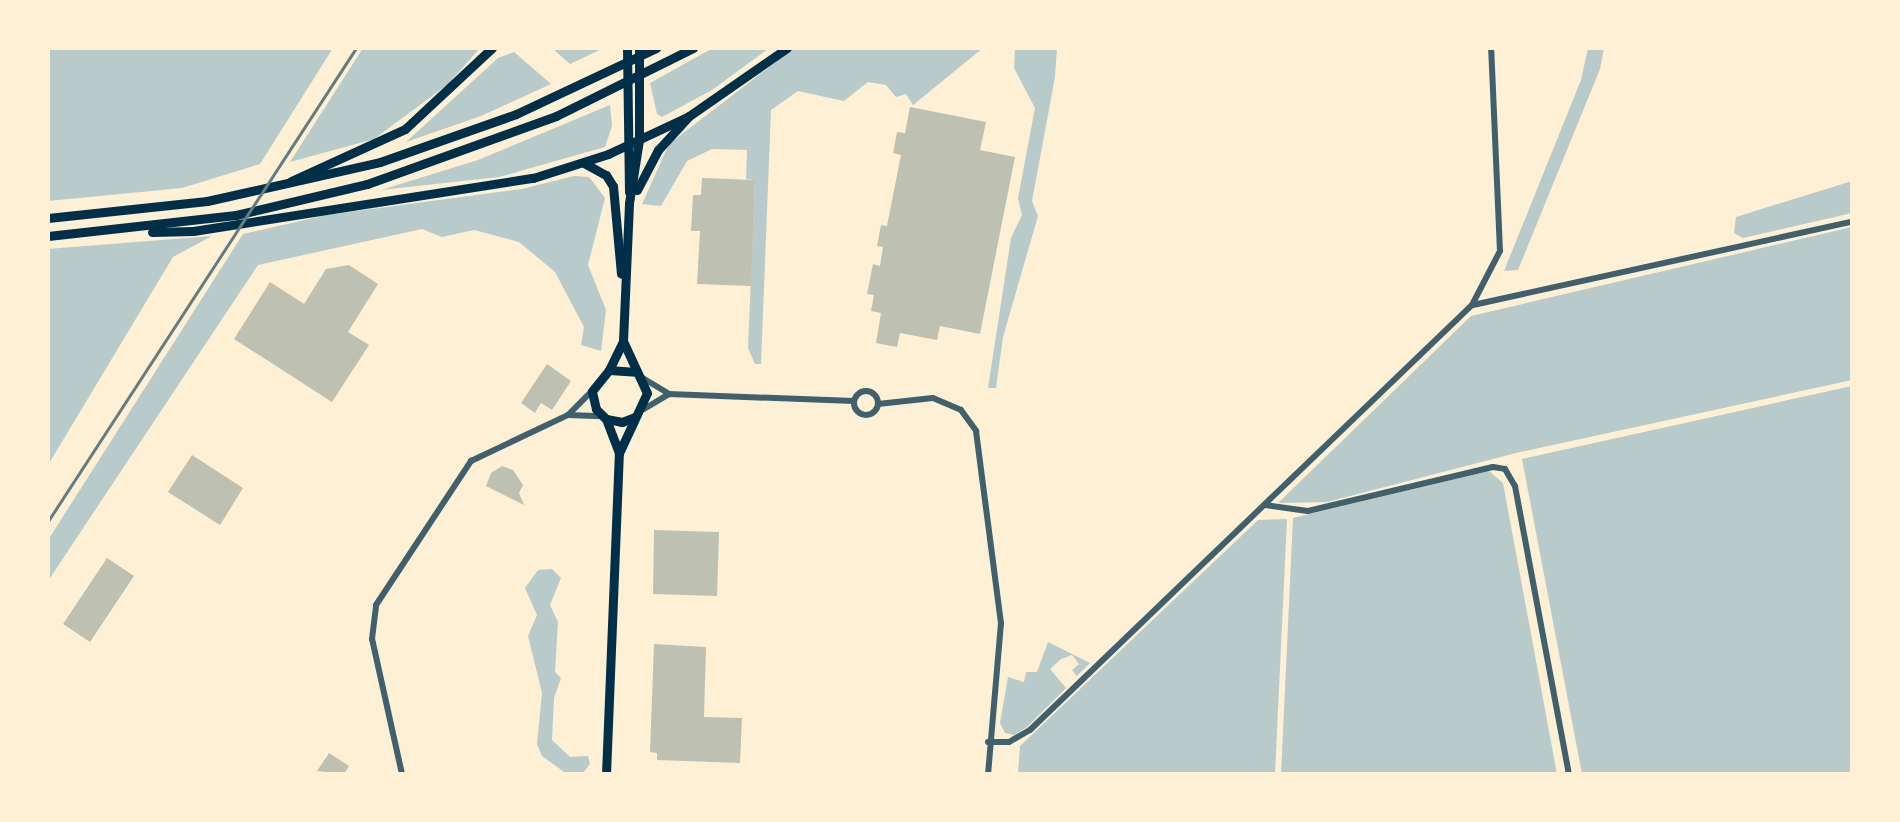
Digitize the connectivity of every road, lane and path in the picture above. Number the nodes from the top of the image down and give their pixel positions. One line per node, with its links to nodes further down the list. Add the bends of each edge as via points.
1 (492, 48): 12 (main road, via 405,129)
2 (627, 48): 10 (main road)
3 (639, 48): 9 (main road)
4 (656, 48): 12 (main road, via 442,142)
5 (693, 48): 17 (main road, via 593,99 424,167 263,210)
6 (787, 48): 8 (main road)
7 (1491, 48): 20 (street, via 1500,251)
8 (689, 116): 9 (main road); 16 (main road, via 643,172)
9 (639, 140): 10 (main road); 13 (main road)
10 (625, 147): 11 (main road); 13 (main road)
11 (584, 163): 17 (main road, via 510,183 228,226); 19 (main road, via 606,175 613,186)
12 (279, 187): 14 (main road)
13 (629, 203): 16 (main road)
14 (48, 218)
15 (1852, 222): 20 (street)
16 (628, 224): 19 (main road)
17 (121, 231): 18 (main road)
18 (48, 236)
19 (624, 297): 21 (main road)
20 (1472, 305): 32 (street)
21 (623, 341): 22 (main road); 23 (main road)
22 (609, 370): 23 (main road); 24 (main road)
23 (639, 375): 25 (street); 28 (main road, via 647,393)
24 (592, 391): 29 (street); 30 (main road)
25 (669, 394): 26 (street); 28 (street)
26 (854, 401): 27 (street, via 865,414); 27 (street, via 868,391)
27 (878, 404): 33 (street, via 933,398 961,410 976,431 1001,623)
28 (641, 412): 30 (main road, via 622,422); 31 (main road)
29 (568, 415): 30 (street); 34 (street, via 471,461 376,605 372,639)
30 (604, 417): 31 (main road)
31 (619, 453): 35 (main road)
32 (1265, 505): 33 (street, via 1030,730 1009,742); 37 (street, via 1308,511 1493,467 1505,469 1515,486)
33 (988, 742): 36 (street)
34 (402, 774)
35 (606, 774)
36 (988, 774)
37 (1569, 774)

